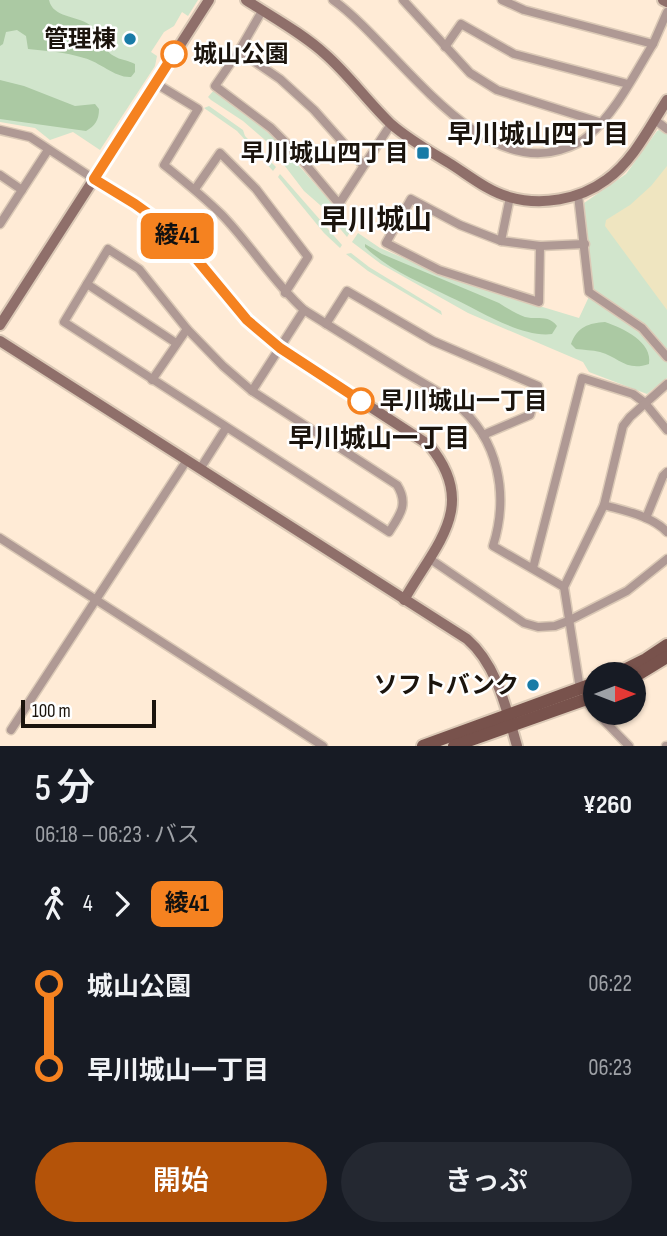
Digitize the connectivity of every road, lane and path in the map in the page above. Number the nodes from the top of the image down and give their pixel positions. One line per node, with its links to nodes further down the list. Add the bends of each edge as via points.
1 (209, 0): 11 (street)
2 (246, 0): 6 (street)
3 (333, 0): 15 (street, via 379,39 420,86 500,146 527,154 551,153 586,138)
4 (403, 0): 9 (street)
5 (502, 0): 8 (street)
6 (262, 11): 10 (street); 16 (street, via 325,54)
7 (667, 12): 8 (street)
8 (653, 44): 12 (street)
9 (445, 47): 12 (street, via 461,24 514,54); 15 (street, via 470,73 497,90)
10 (239, 51): 20 (street, via 314,110); 20 (street, via 215,86 271,128 339,204)
11 (155, 83): 22 (street); 24 (street, via 198,110 164,165)
12 (628, 84): 15 (street)
13 (667, 100): 14 (street)
14 (654, 120): 17 (street); 25 (street, via 620,168)
15 (602, 123)
16 (391, 124): 20 (street); 26 (street, via 425,149)
17 (667, 129)
18 (0, 130): 19 (street, via 30,137)
19 (48, 150): 22 (street); 23 (street)
20 (363, 165)
21 (0, 174): 23 (street)
22 (94, 179): 35 (street); 39 (street, via 174,232 247,320)
23 (22, 190): 27 (street)
24 (195, 190): 32 (street, via 223,216); 32 (street, via 220,153 257,189 309,257)
25 (578, 195): 26 (street, via 544,201); 29 (street)
26 (510, 197): 28 (street)
27 (0, 224)
28 (501, 241): 30 (street); 30 (street, via 411,198 386,243 439,270 539,302)
29 (584, 244): 30 (street); 40 (street, via 589,292 642,328)
30 (540, 246)
31 (87, 284): 36 (street, via 108,248 139,269); 38 (street); 41 (street, via 64,322)
32 (285, 293): 33 (street)
33 (304, 310): 34 (street); 39 (street)
34 (326, 324): 47 (street, via 455,404); 47 (street, via 347,292 433,341 538,386 530,415)
35 (0, 325)
36 (187, 329): 38 (street); 43 (street)
37 (0, 341): 48 (street)
38 (176, 343): 41 (street)
39 (280, 348): 43 (street); 55 (street, via 429,445 439,458 450,482 453,509)
40 (667, 357)
41 (152, 380): 45 (street)
42 (667, 384): 44 (street)
43 (252, 391): 45 (street, via 397,485 403,511 389,532)
44 (645, 403): 46 (street); 51 (street, via 623,426); 57 (street, via 633,394 582,378)
45 (226, 428): 49 (street)
46 (667, 430)
47 (483, 435): 57 (street, via 499,474 500,525 493,546)
48 (187, 460): 49 (street); 59 (street)
49 (200, 469): 60 (street)
50 (667, 472): 52 (street)
51 (604, 505): 52 (street); 58 (street)
52 (646, 518): 53 (street)
53 (667, 532)
54 (0, 538): 59 (street)
55 (430, 559): 60 (street); 61 (street, via 524,623 538,627)
56 (667, 559): 61 (street, via 626,591)
57 (533, 568): 58 (street)
58 (564, 587): 61 (street)
59 (95, 600): 70 (street); 71 (street)
60 (404, 600): 68 (street, via 477,648 492,670)
61 (568, 621): 66 (street)
62 (667, 645): 64 (main road)
63 (667, 657): 65 (main road)
64 (640, 662)
65 (646, 670)
66 (583, 683)
67 (583, 696): 68 (main road)
68 (509, 720): 72 (main road); 73 (main road); 74 (street)
69 (611, 725): 75 (street)
70 (10, 730)
71 (323, 746)
72 (423, 746)
73 (454, 746)
74 (517, 746)
75 (629, 746)

